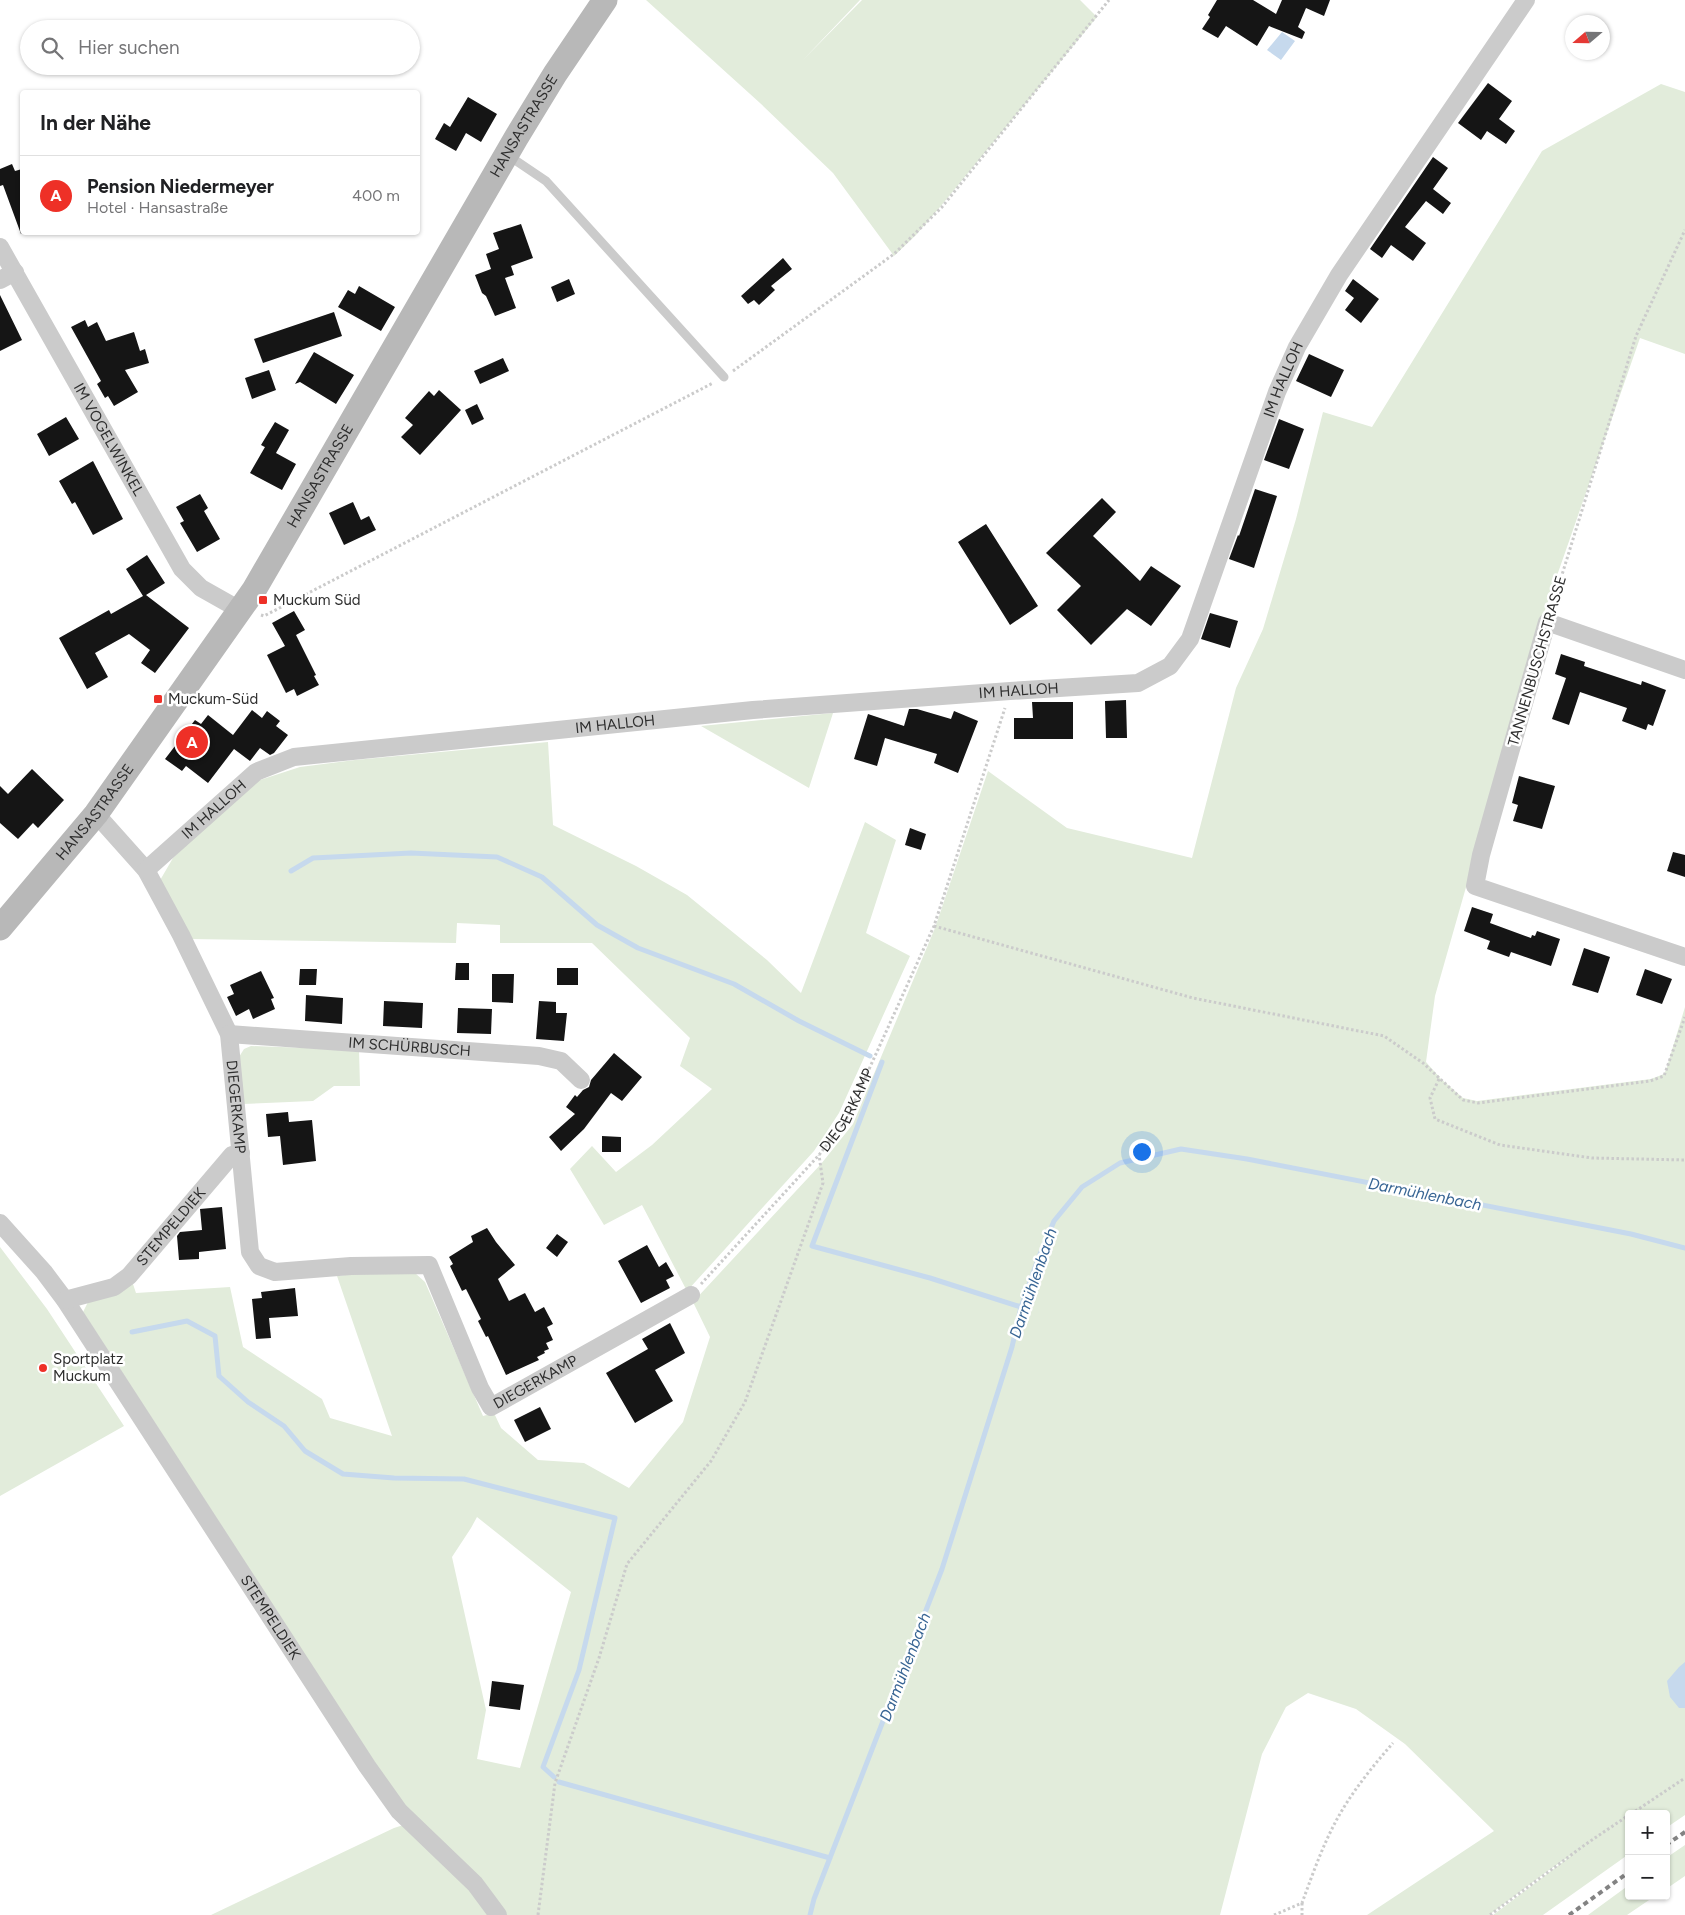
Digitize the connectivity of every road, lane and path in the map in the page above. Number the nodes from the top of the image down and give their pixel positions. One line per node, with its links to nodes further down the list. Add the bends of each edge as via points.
1 (605, 0): 5 (main road, HANSASTRASSE)
2 (1109, 0): 4 (path)
3 (1526, 0): 13 (street, IM HALLOH, via 1339,275 1298,347 1277,392 1190,639 1170,666 1138,683)
4 (1106, 4)
5 (506, 155): 9 (lane, via 546,181); 10 (main road, HANSASTRASSE)
6 (1685, 230): 11 (path, TANNENBUSCHSTRASSE, via 1636,336)
7 (0, 247): 8 (street, IM VOGELWINKEL)
8 (8, 276): 10 (street, IM VOGELWINKEL, via 182,569 201,588)
9 (724, 378)
10 (240, 610): 14 (main road, HANSASTRASSE)
11 (1547, 622): 12 (street); 18 (street, TANNENBUSCHSTRASSE, via 1475,886)
12 (1685, 670)
13 (1010, 691): 15 (street, IM HALLOH, via 743,711 294,757 256,772); 16 (path, DIEGERKAMP)
14 (96, 814): 15 (street, DIEGERKAMP); 17 (main road, HANSASTRASSE)
15 (146, 870): 20 (street, DIEGERKAMP)
16 (934, 926): 21 (path, via 1193,998 1384,1036 1423,1063); 24 (path, DIEGERKAMP, via 846,1120)
17 (0, 928)
18 (1685, 958)
19 (1685, 1018): 21 (path, via 1664,1076 1650,1081 1478,1103 1463,1100)
20 (229, 1034): 22 (street, IM SCHÜRBUSCH, via 539,1056 561,1061); 23 (street, DIEGERKAMP)
21 (1439, 1079): 25 (path, via 1430,1098 1435,1118 1500,1145 1592,1158)
22 (581, 1080)
23 (241, 1153): 27 (street, DIEGERKAMP, via 250,1252 259,1266 275,1272 351,1266 429,1265 491,1407); 28 (street, STEMPELDIEK, via 232,1155 129,1276 114,1287)
24 (819, 1155): 27 (path, DIEGERKAMP); 35 (path, via 823,1183 745,1402 710,1461 627,1564 556,1783)
25 (1685, 1160)
26 (0, 1223): 28 (street, STEMPELDIEK)
27 (692, 1295)
28 (65, 1300): 34 (street, STEMPELDIEK, via 367,1766 399,1811 475,1884)
29 (1393, 1743): 33 (path, via 1337,1820)
30 (1685, 1778): 31 (path)
31 (1637, 1810)
32 (1625, 1818): 38 (path)
33 (1302, 1903): 36 (path); 37 (path)
34 (498, 1915)
35 (538, 1915)
36 (1274, 1915)
37 (1302, 1915)
38 (1490, 1915)

